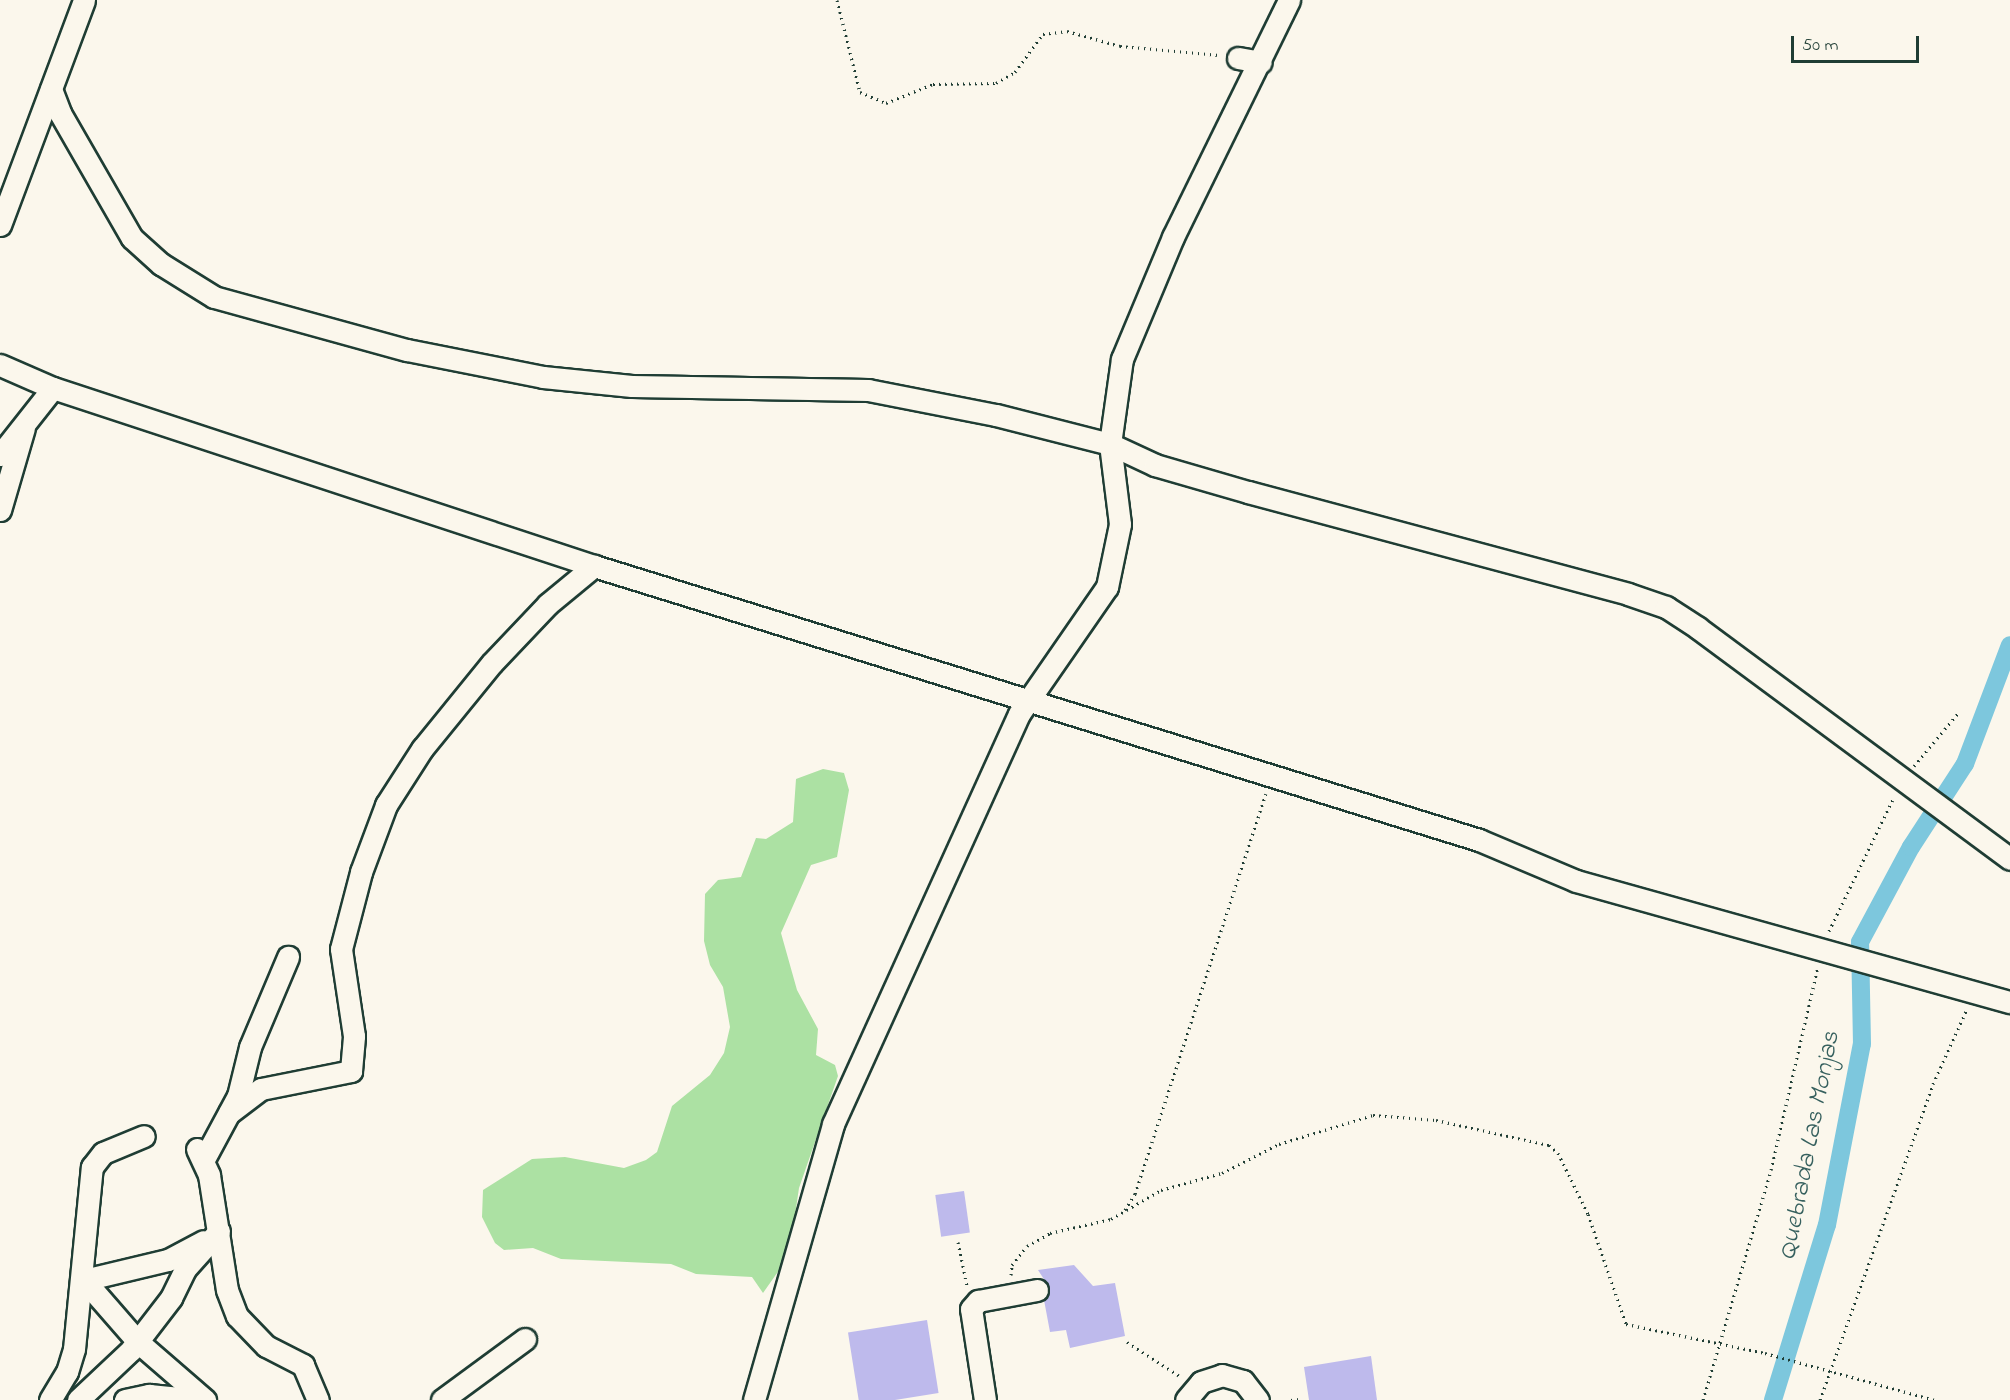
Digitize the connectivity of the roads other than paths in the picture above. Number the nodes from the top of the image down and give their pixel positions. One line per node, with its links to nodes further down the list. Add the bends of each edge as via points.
1 (84, 0): 5 (street)
2 (1289, 0): 4 (street)
3 (1238, 58): 4 (street)
4 (1261, 62): 11 (street, via 1173,237 1132,332 1122,359)
5 (51, 89): 6 (street); 11 (street, via 60,113 132,238 160,264 214,297 397,347 543,377 632,386 868,390 996,415)
6 (5, 197): 7 (street)
7 (0, 225)
8 (0, 365): 9 (street)
9 (53, 388): 10 (street); 14 (street)
10 (24, 428): 12 (street); 13 (street)
11 (1110, 444): 15 (street, via 1120,524 1107,587); 16 (street, via 1166,468 1666,607)
12 (0, 455)
13 (0, 510)
14 (594, 566): 15 (street); 19 (street, via 548,604 492,663 422,749 386,805 361,872 341,949 354,1036 351,1071 261,1089)
15 (1030, 700): 18 (street, via 1479,840 1576,881); 33 (street, via 1019,714 833,1125)
16 (2010, 859)
17 (288, 957): 19 (street, via 254,1036 245,1079)
18 (2010, 1002)
19 (229, 1113): 21 (street, via 200,1155)
20 (144, 1136): 22 (street, via 103,1153 92,1167)
21 (219, 1231): 22 (street, via 168,1260); 25 (street, via 186,1269); 31 (street, via 227,1290 237,1316 266,1346 303,1365)
22 (84, 1280): 25 (street); 27 (street, via 74,1349)
23 (1037, 1290): 34 (street, via 978,1301 971,1309)
24 (525, 1339): 32 (street)
25 (138, 1342): 28 (street); 30 (street)
26 (1190, 1393): 35 (street, via 1207,1378 1229,1376 1249,1386)
27 (50, 1400)
28 (78, 1400)
29 (124, 1400): 30 (street, via 149,1395)
30 (203, 1400)
31 (318, 1400)
32 (442, 1400)
33 (754, 1400)
34 (985, 1400)
35 (1258, 1400)

